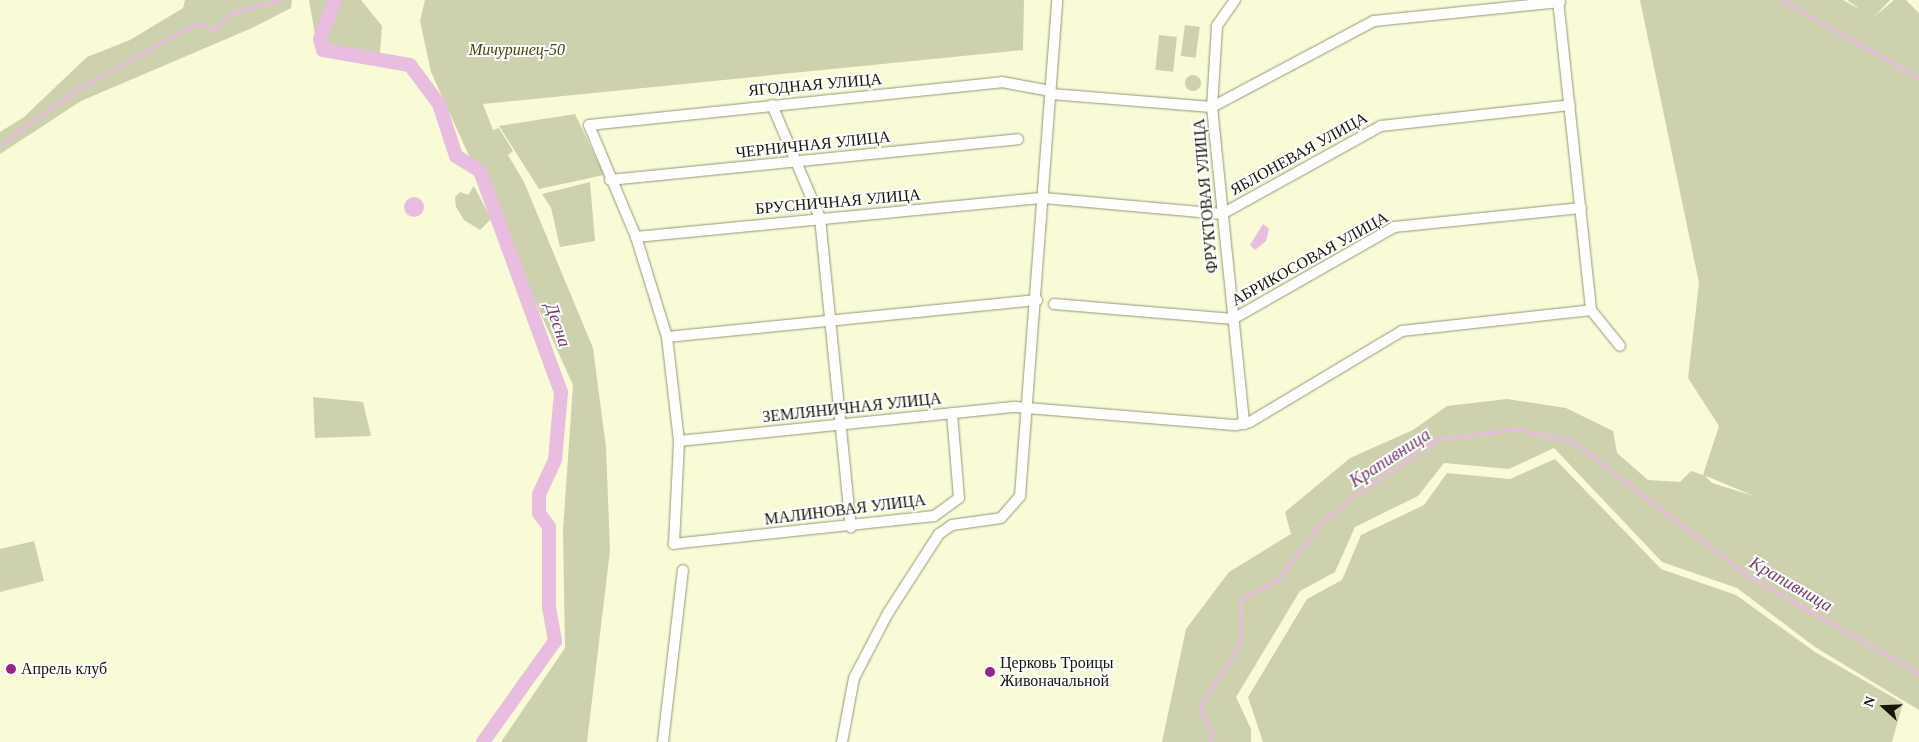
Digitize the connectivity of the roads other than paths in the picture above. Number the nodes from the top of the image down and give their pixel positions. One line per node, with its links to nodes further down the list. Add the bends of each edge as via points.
1 (1057, 0): 4 (street)
2 (1235, 0): 7 (street, ФРУКТОВАЯ УЛИЦА, via 1217,26)
3 (1559, 1): 6 (street); 7 (street, via 1374,21)
4 (1050, 93): 5 (street, ЯГОДНАЯ УЛИЦА, via 1002,82); 7 (street, ЯГОДНАЯ УЛИЦА); 11 (street)
5 (772, 105): 9 (street); 10 (street, ЯГОДНАЯ УЛИЦА, via 595,121 588,130)
6 (1570, 105): 12 (street); 13 (street, ЯБЛОНЕВАЯ УЛИЦА, via 1381,126)
7 (1212, 107): 13 (street, ФРУКТОВАЯ УЛИЦА)
8 (1018, 138): 9 (street, ЧЕРНИЧНАЯ УЛИЦА)
9 (796, 162): 10 (street, ЧЕРНИЧНАЯ УЛИЦА); 14 (street)
10 (610, 180): 15 (street)
11 (1043, 198): 13 (street, ЯБЛОНЕВАЯ УЛИЦА); 14 (street, БРУСНИЧНАЯ УЛИЦА); 16 (street)
12 (1581, 208): 18 (street); 19 (street, АБРИКОСОВАЯ УЛИЦА, via 1394,227)
13 (1222, 214): 19 (street, ФРУКТОВАЯ УЛИЦА)
14 (820, 218): 15 (street, БРУСНИЧНАЯ УЛИЦА); 20 (street)
15 (636, 237): 21 (street)
16 (1037, 300): 20 (street); 23 (street)
17 (1054, 304): 19 (street, АБРИКОСОВАЯ УЛИЦА)
18 (1591, 310): 22 (street); 26 (street, via 1406,330)
19 (1233, 319): 26 (street, ФРУКТОВАЯ УЛИЦА)
20 (830, 320): 21 (street); 25 (street)
21 (667, 337): 27 (street)
22 (1620, 346)
23 (1029, 409): 24 (street, ЗЕМЛЯНИЧНАЯ УЛИЦА); 26 (street); 31 (street, via 1020,496 1001,518 952,525 939,534 888,613 854,678)
24 (952, 413): 25 (street, ЗЕМЛЯНИЧНАЯ УЛИЦА); 28 (street, МАЛИНОВАЯ УЛИЦА, via 959,498 934,516)
25 (841, 424): 27 (street, ЗЕМЛЯНИЧНАЯ УЛИЦА); 28 (street)
26 (1244, 424)
27 (679, 441): 28 (street, МАЛИНОВАЯ УЛИЦА, via 674,544)
28 (851, 527)
29 (683, 570): 30 (street)
30 (663, 742)
31 (842, 742)

